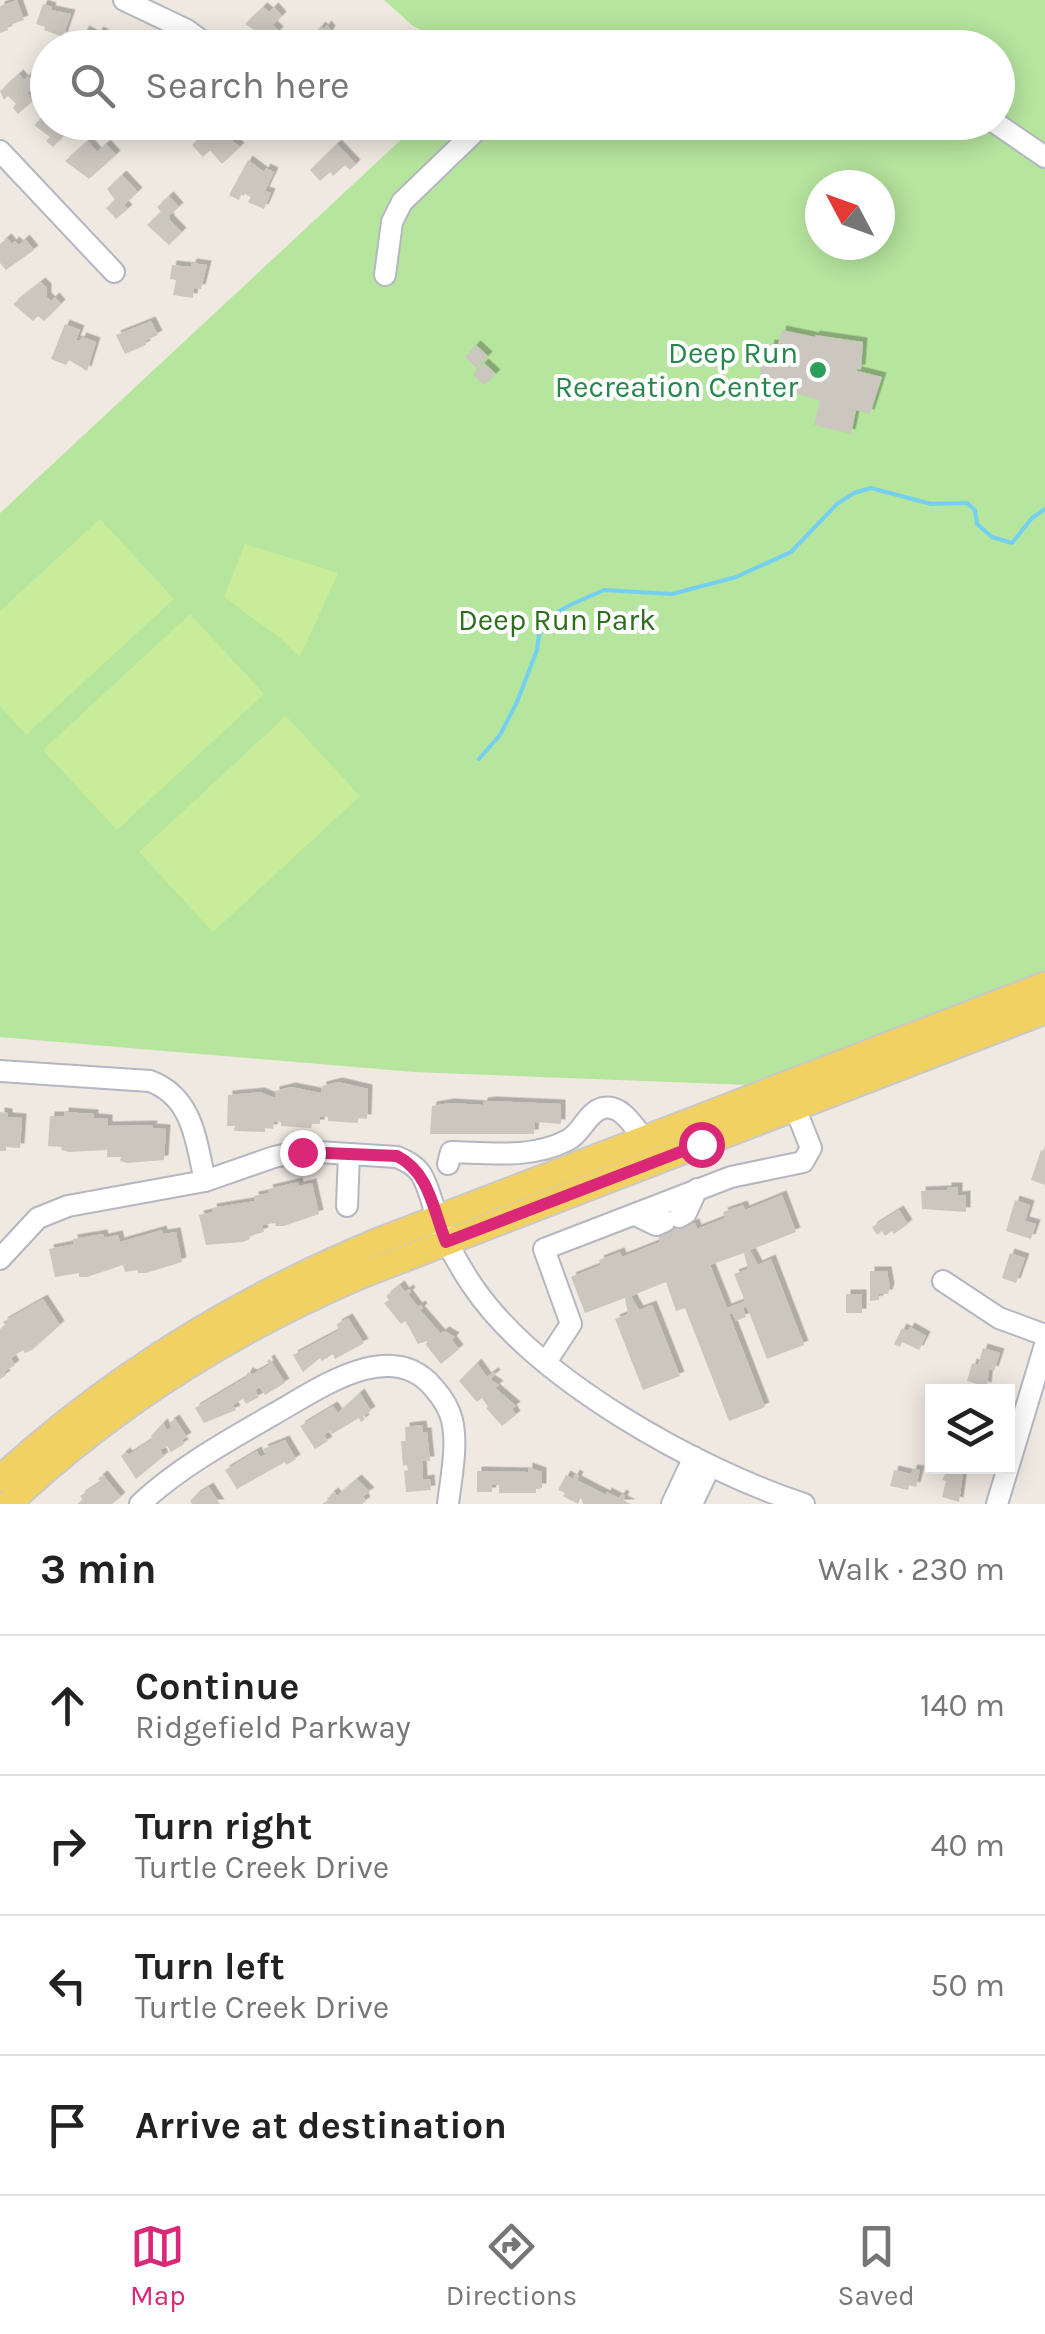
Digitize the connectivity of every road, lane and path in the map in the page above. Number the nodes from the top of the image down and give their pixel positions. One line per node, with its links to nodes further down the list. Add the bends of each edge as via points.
1 (124, 0): 2 (street)
2 (187, 30)
3 (1015, 136): 6 (street)
4 (467, 140): 8 (street, via 402,202 392,222)
5 (0, 151): 7 (street)
6 (1045, 157)
7 (114, 272)
8 (385, 274)
9 (1045, 985): 13 (main road)
10 (1045, 1012): 12 (main road)
11 (0, 1072): 16 (street, via 150,1080 166,1087 191,1122)
12 (795, 1108): 17 (street, via 811,1148 803,1162); 20 (main road)
13 (645, 1140): 15 (street, via 622,1112 604,1108 551,1148 451,1152); 20 (main road)
14 (349, 1154): 16 (street, via 274,1157); 18 (street); 20 (street, via 397,1156 410,1163 423,1177)
15 (448, 1164)
16 (205, 1180): 21 (street, via 50,1212)
17 (696, 1189): 19 (street); 19 (street, via 686,1213 672,1219 656,1225)
18 (348, 1206)
19 (635, 1215): 25 (street, via 544,1250 570,1324)
20 (442, 1230): 25 (street, via 488,1306); 27 (main road, via 284,1282 201,1328 95,1399); 28 (main road, via 210,1350 111,1417)
21 (0, 1259)
22 (944, 1282): 23 (street, via 999,1318)
23 (1045, 1335)
24 (1045, 1344): 34 (street)
25 (546, 1362): 26 (street, via 628,1421)
26 (702, 1462): 31 (street); 32 (street); 33 (street)
27 (0, 1478)
28 (8, 1504)
29 (140, 1504): 30 (street, via 251,1428 335,1381 382,1366 418,1373 446,1404 454,1434)
30 (448, 1504)
31 (672, 1504)
32 (692, 1504)
33 (804, 1504)
34 (997, 1504)

